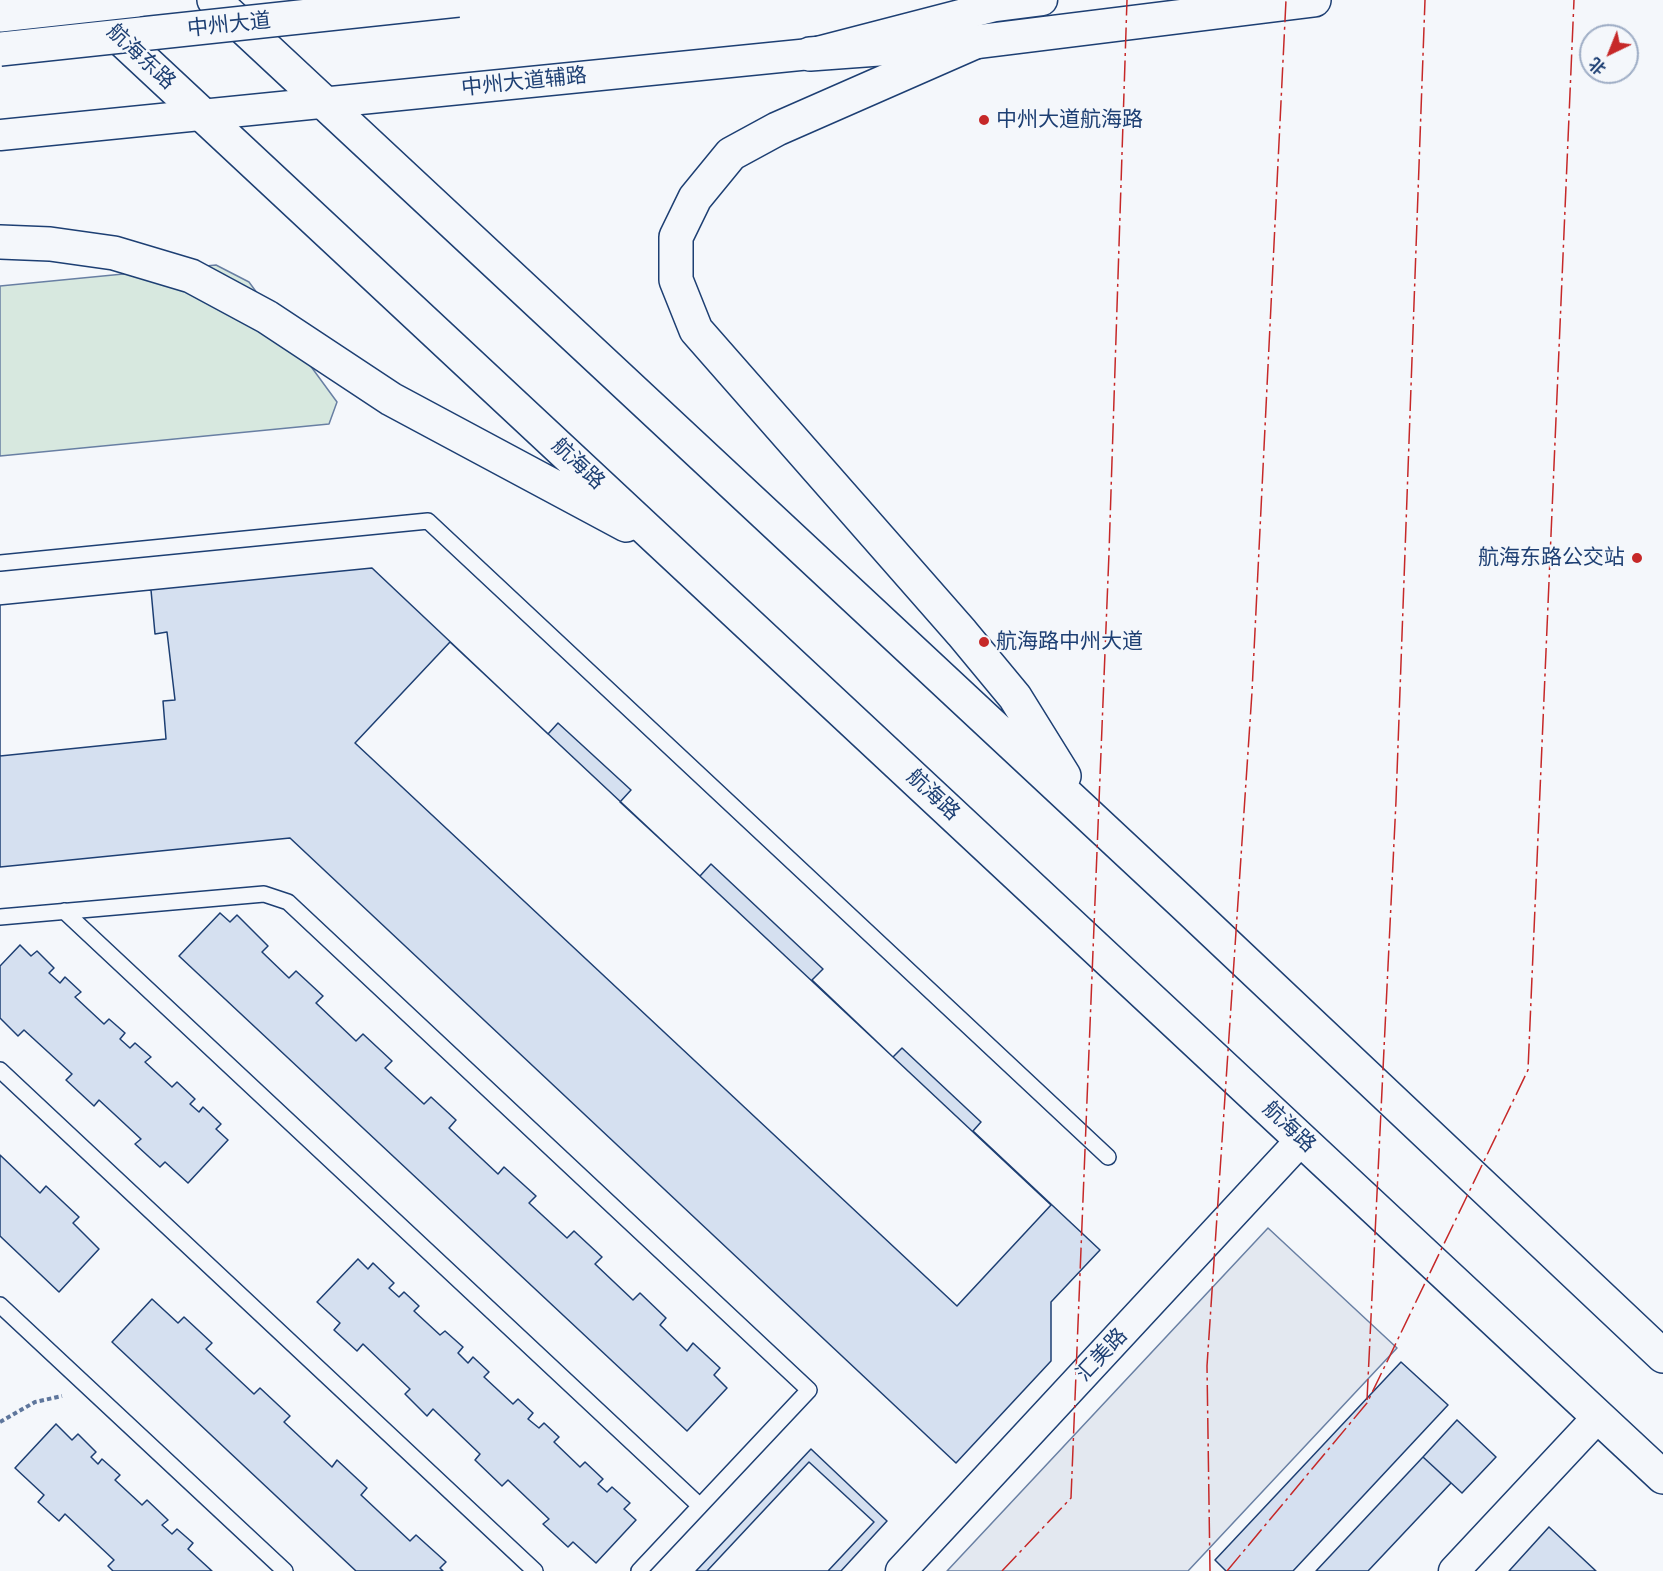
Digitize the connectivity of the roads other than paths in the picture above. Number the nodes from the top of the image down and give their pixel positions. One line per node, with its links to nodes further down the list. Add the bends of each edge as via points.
1 (79, 0): 12 (main road, 航海东路)
2 (137, 0): 7 (main road, bridge)
3 (214, 0): 11 (main road)
4 (458, 0): 9 (main road, 中州大道, bridge)
5 (1042, 0): 10 (street, 中州大道辅路, via 995,6)
6 (1314, 0): 8 (main road)
7 (0, 15)
8 (975, 42): 10 (main road); 17 (main road, via 777,129 731,154 695,198 676,237 676,280 696,330 1015,697)
9 (0, 49)
10 (810, 54): 11 (street, 中州大道辅路)
11 (324, 102): 12 (street, 中州大道辅路); 17 (main road)
12 (202, 114): 13 (street, 中州大道辅路); 15 (main road, 航海路)
13 (0, 135)
14 (0, 242): 15 (main road, via 114,253 191,276 267,317 391,399)
15 (668, 547): 21 (main road, 航海路)
16 (0, 563): 22 (lane, via 428,521)
17 (1087, 814): 24 (main road)
18 (64, 911): 19 (lane); 27 (lane); 27 (lane, via 264,894 288,902 809,1390)
19 (0, 917)
20 (0, 1070): 29 (lane)
21 (1302, 1139): 25 (main road, 航海路); 31 (street, 汇美路)
22 (1107, 1157)
23 (0, 1305): 28 (lane)
24 (1663, 1356)
25 (1598, 1417): 26 (main road, 航海路); 32 (street)
26 (1663, 1478)
27 (700, 1506): 30 (lane)
28 (285, 1571)
29 (535, 1571)
30 (639, 1571)
31 (901, 1571)
32 (1454, 1571)

